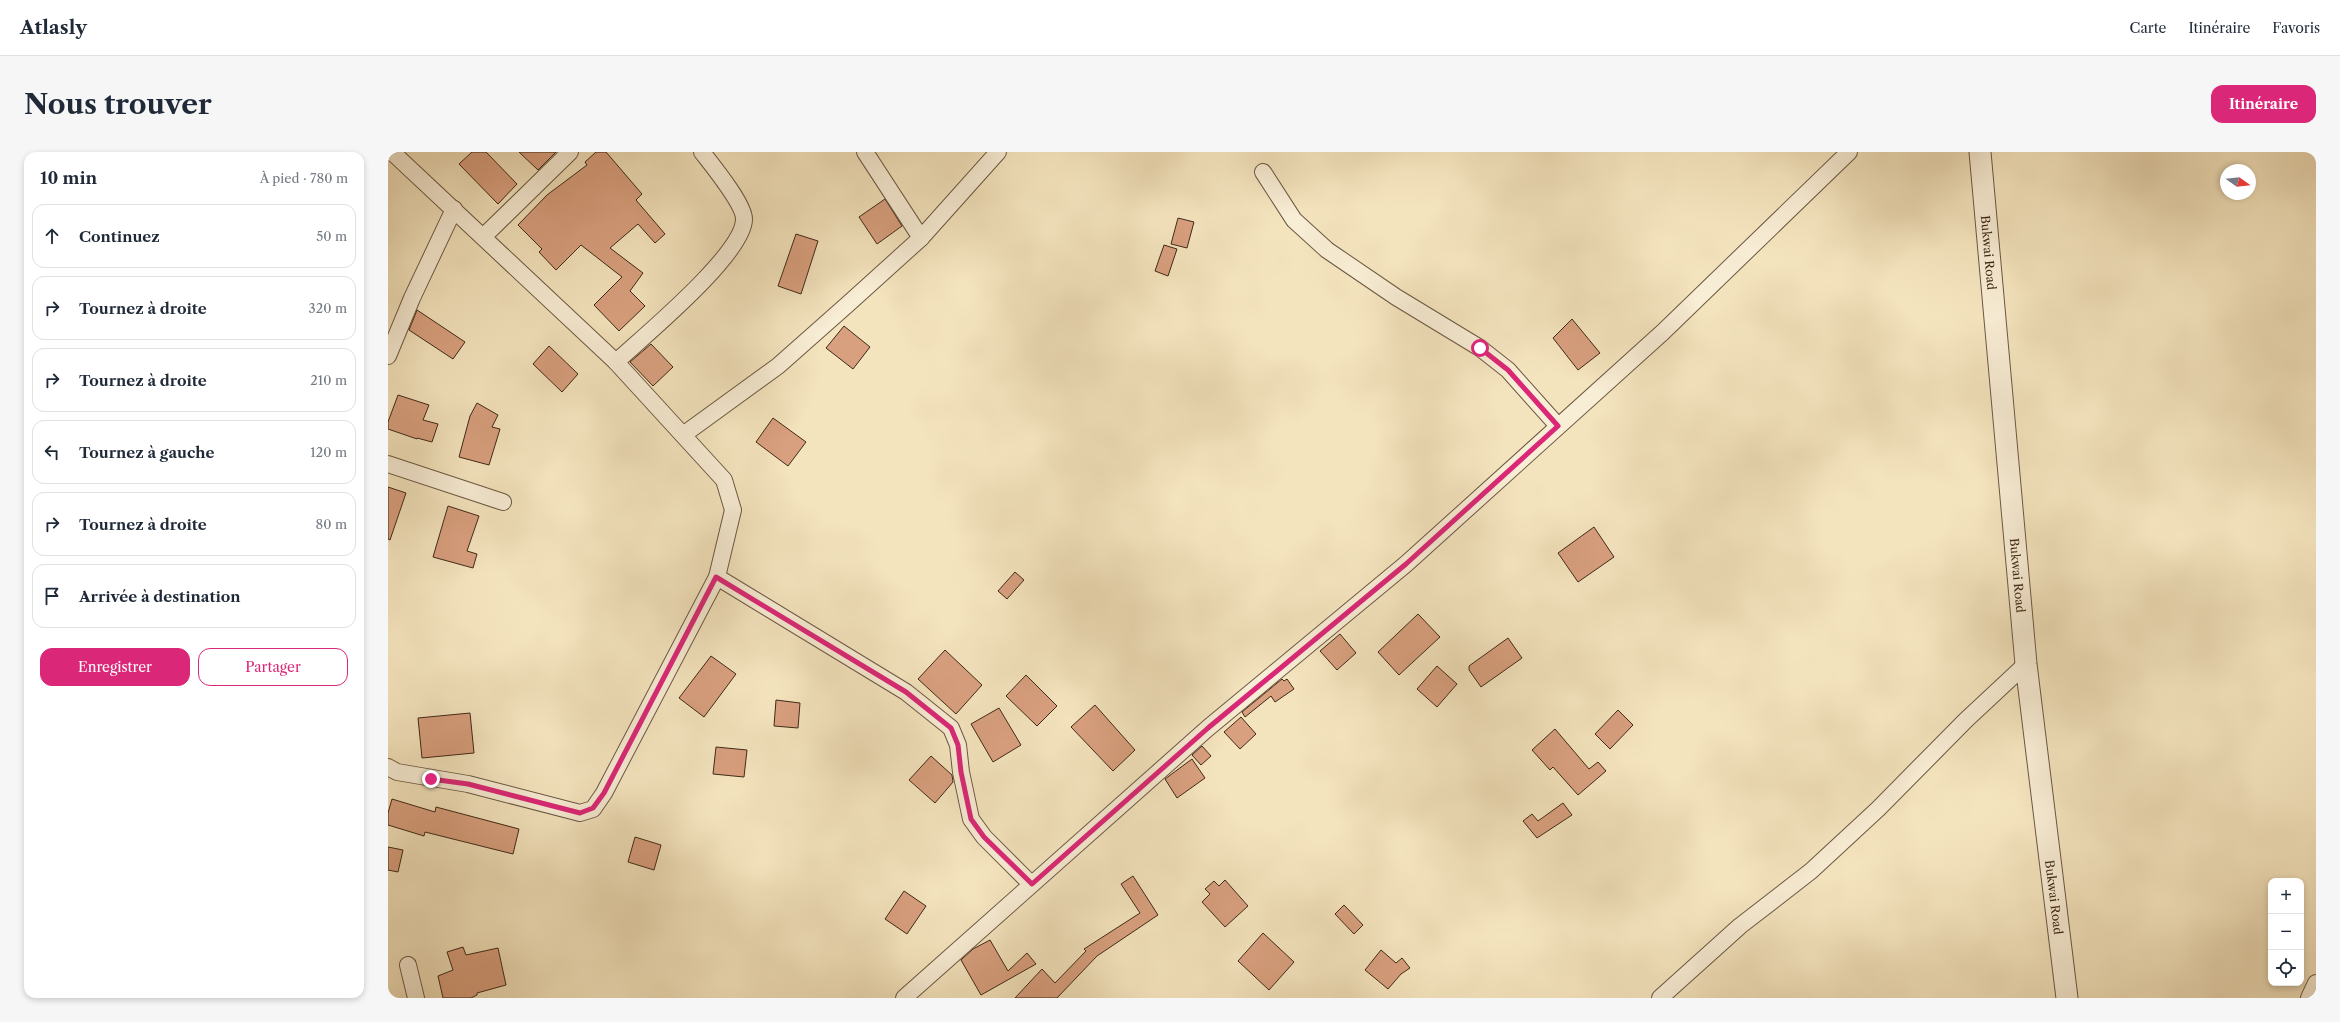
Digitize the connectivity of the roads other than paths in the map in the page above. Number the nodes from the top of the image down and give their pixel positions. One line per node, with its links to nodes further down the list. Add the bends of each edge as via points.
1 (392, 152): 9 (street)
2 (570, 152): 10 (street)
3 (702, 152): 13 (street, via 735,198 744,218 741,232 736,244 703,281)
4 (865, 152): 11 (street)
5 (998, 152): 11 (street)
6 (1849, 152): 14 (street, via 1686,310)
7 (1980, 152): 19 (street, Bukwai Road)
8 (1263, 172): 14 (street, via 1294,220 1327,250 1396,298 1480,348 1503,365)
9 (454, 209): 10 (street); 12 (street)
10 (484, 236): 13 (street)
11 (921, 238): 15 (street, via 778,366)
12 (388, 356)
13 (616, 362): 15 (street)
14 (1558, 426): 21 (street, via 1406,564 1208,728)
15 (683, 434): 18 (street, via 724,480 733,510)
16 (388, 464): 17 (street)
17 (503, 502)
18 (716, 577): 20 (street, via 604,793 593,808 580,813 468,784 396,772); 21 (street, via 906,692 951,728 958,745 971,819 984,837)
19 (2026, 664): 26 (street, via 1827,856 1740,926); 27 (street, Bukwai Road)
20 (388, 767)
21 (1032, 884): 25 (street)
22 (408, 965): 24 (street)
23 (2316, 983): 28 (street)
24 (416, 998)
25 (904, 998)
26 (1660, 998)
27 (2067, 998)
28 (2309, 998)

